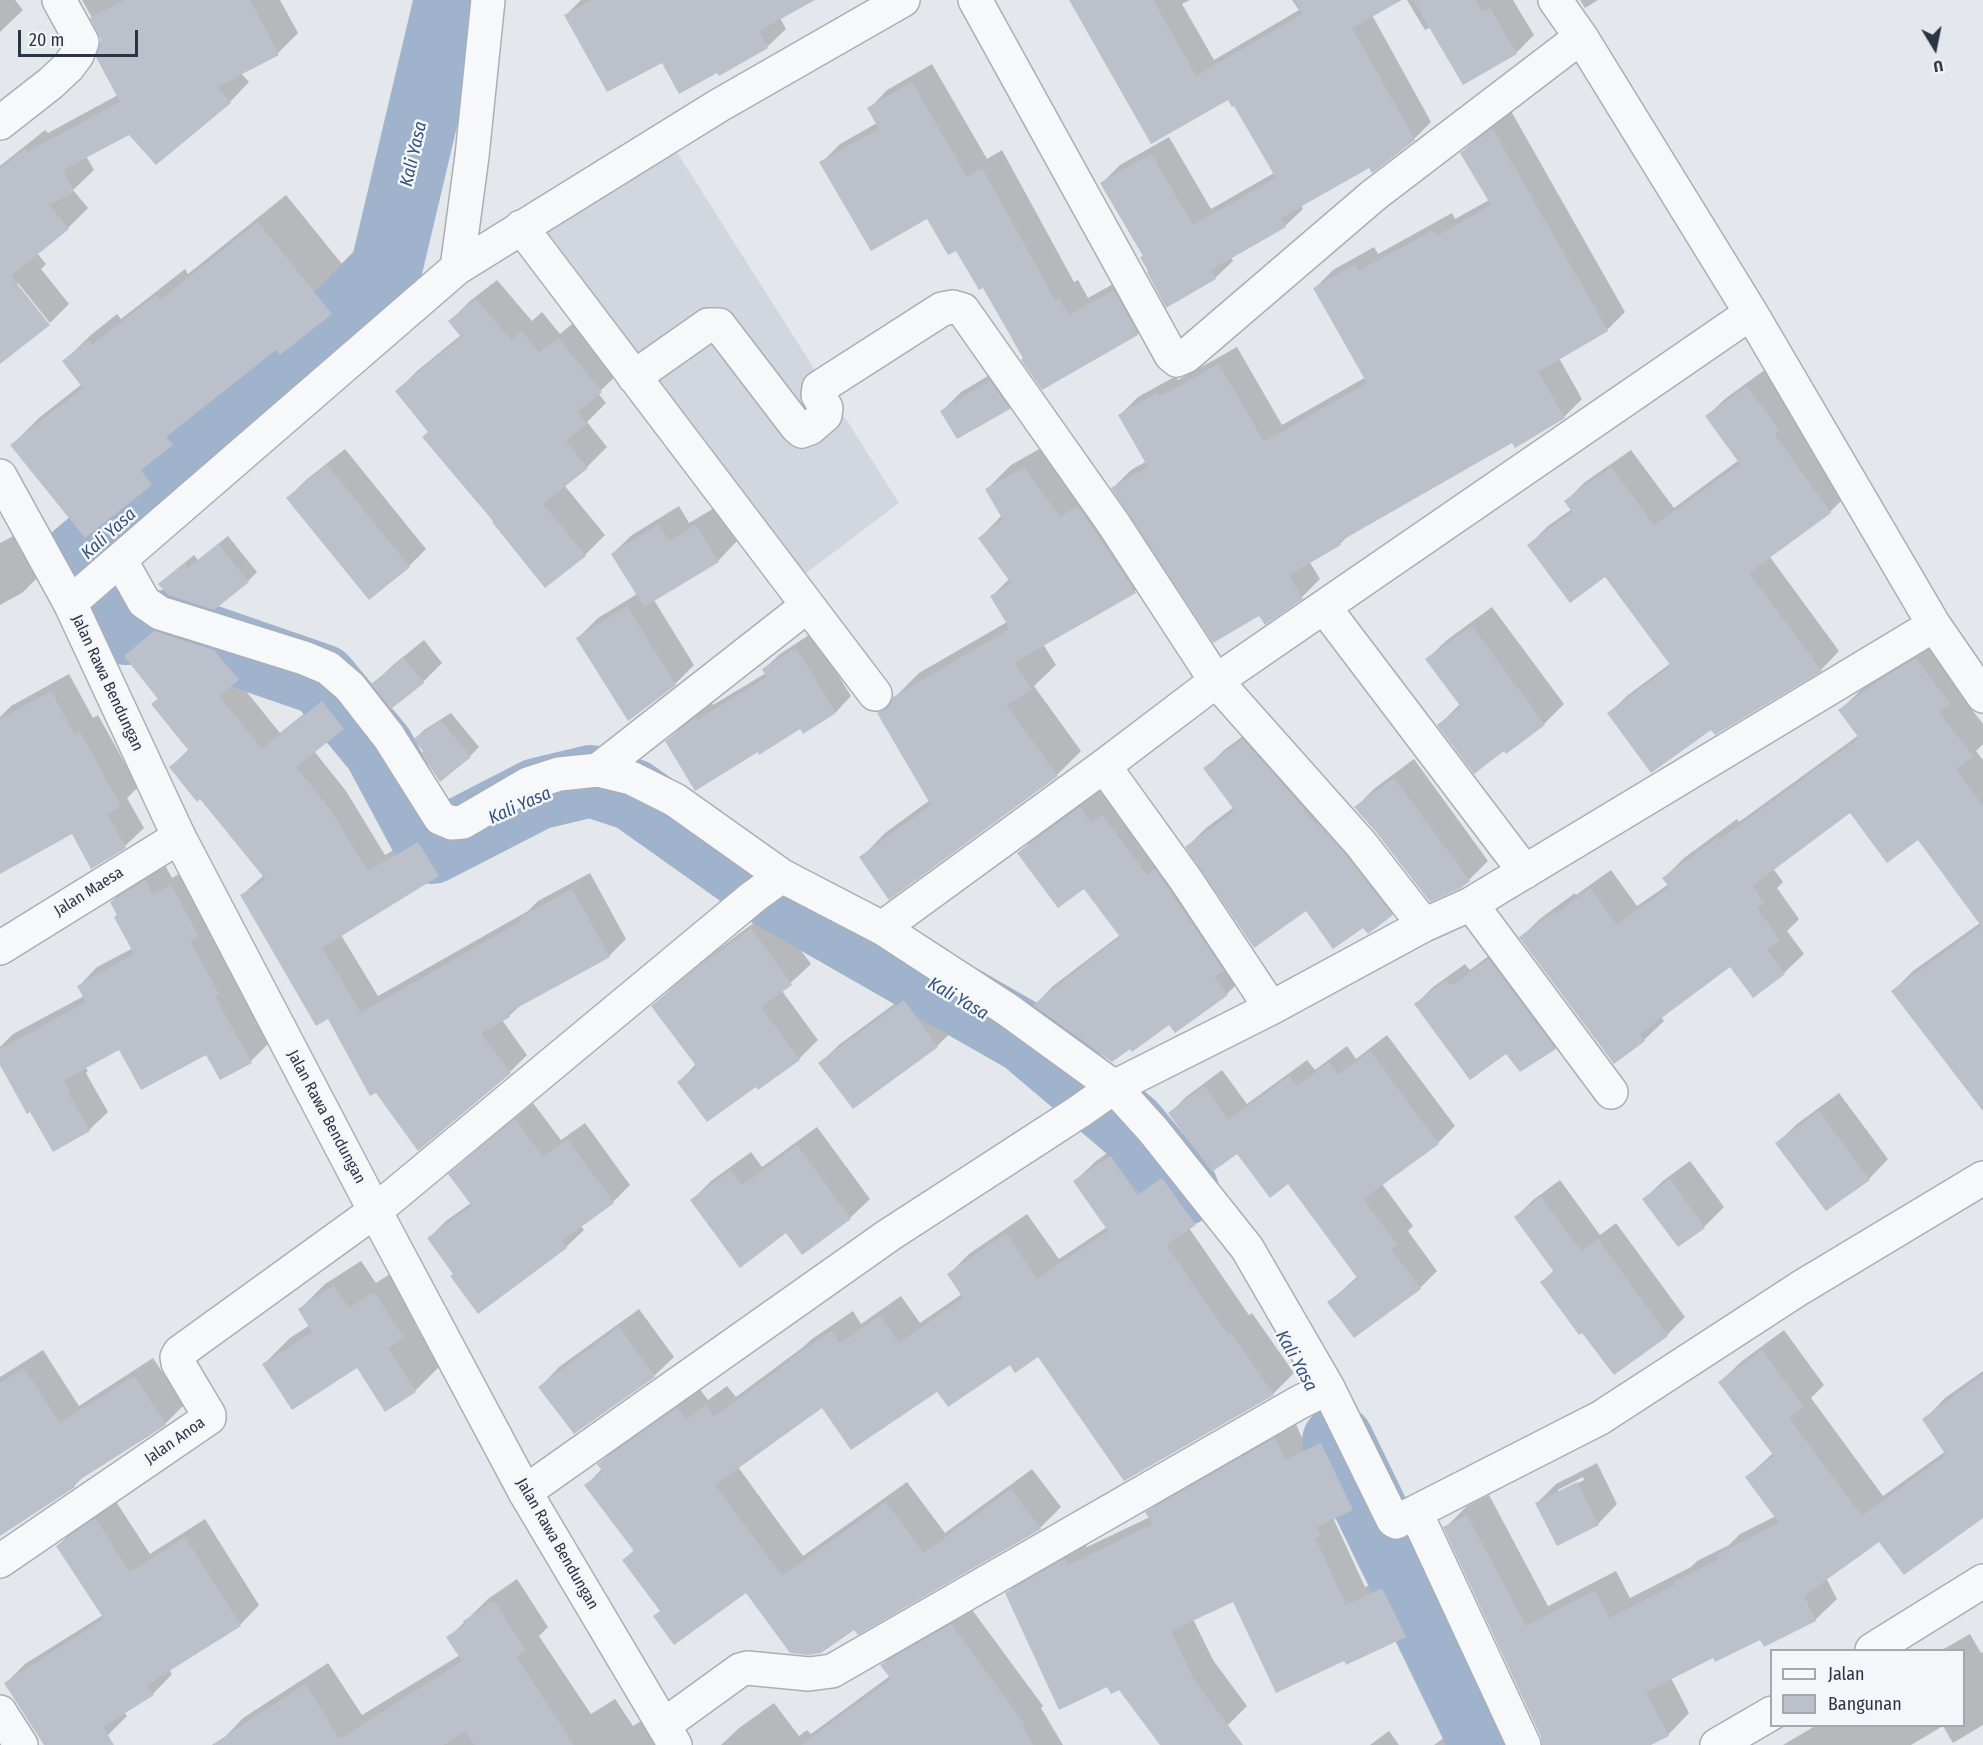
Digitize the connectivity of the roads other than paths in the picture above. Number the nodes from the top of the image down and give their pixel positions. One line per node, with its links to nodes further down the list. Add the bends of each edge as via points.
1 (59, 0): 7 (street, via 82,42 80,49 68,67)
2 (488, 0): 9 (street)
3 (903, 0): 8 (street, via 718,106)
4 (975, 0): 6 (street, via 1177,360 1374,195)
5 (1555, 0): 6 (street)
6 (1581, 38): 10 (street)
7 (0, 123)
8 (521, 227): 9 (street); 11 (street)
9 (457, 268): 13 (street)
10 (1751, 313): 16 (street); 17 (street)
11 (634, 376): 15 (street); 18 (street, via 708,325 719,325 802,431 825,415 819,388 942,309 963,310 1113,523)
12 (0, 476): 14 (street, Jalan Rawa Bendungan)
13 (120, 561): 14 (street); 22 (street, via 144,602 160,613 328,669 350,687 389,737 440,818 463,822 528,784 559,774)
14 (79, 595): 23 (street, Jalan Rawa Bendungan)
15 (807, 606): 19 (street); 22 (street)
16 (1324, 607): 18 (street); 24 (street)
17 (1934, 625): 20 (street); 24 (street)
18 (1216, 681): 21 (street); 27 (street, via 1353,836)
19 (875, 694)
20 (1983, 696)
21 (1104, 766): 28 (street); 30 (street)
22 (598, 770): 25 (street, via 631,778 675,800)
23 (179, 837): 29 (street, Jalan Maesa); 34 (street, Jalan Rawa Bendungan)
24 (1525, 872): 26 (street)
25 (767, 887): 28 (street); 34 (street)
26 (1471, 904): 27 (street); 31 (street)
27 (1424, 925): 30 (street)
28 (882, 928): 32 (street, via 1008,1010)
29 (0, 948)
30 (1271, 1008): 32 (street)
31 (1611, 1092)
32 (1100, 1097): 35 (street, via 1154,1130 1247,1248); 36 (street, via 889,1234)
33 (1983, 1178): 37 (street, via 1800,1288 1600,1418)
34 (375, 1211): 36 (street, Jalan Rawa Bendungan); 38 (street, Jalan Anoa, via 180,1352 178,1363 209,1418)
35 (1315, 1394): 37 (street, via 1393,1520 1398,1522); 43 (street, via 832,1671 809,1674 752,1667 740,1670)
36 (525, 1492): 43 (street, Jalan Rawa Bendungan)
37 (1416, 1513): 45 (street)
38 (0, 1561)
39 (1983, 1581): 40 (street)
40 (1874, 1649)
41 (0, 1712): 44 (street)
42 (1770, 1714): 46 (street)
43 (669, 1735)
44 (21, 1745)
45 (1524, 1745)
46 (1717, 1745)

